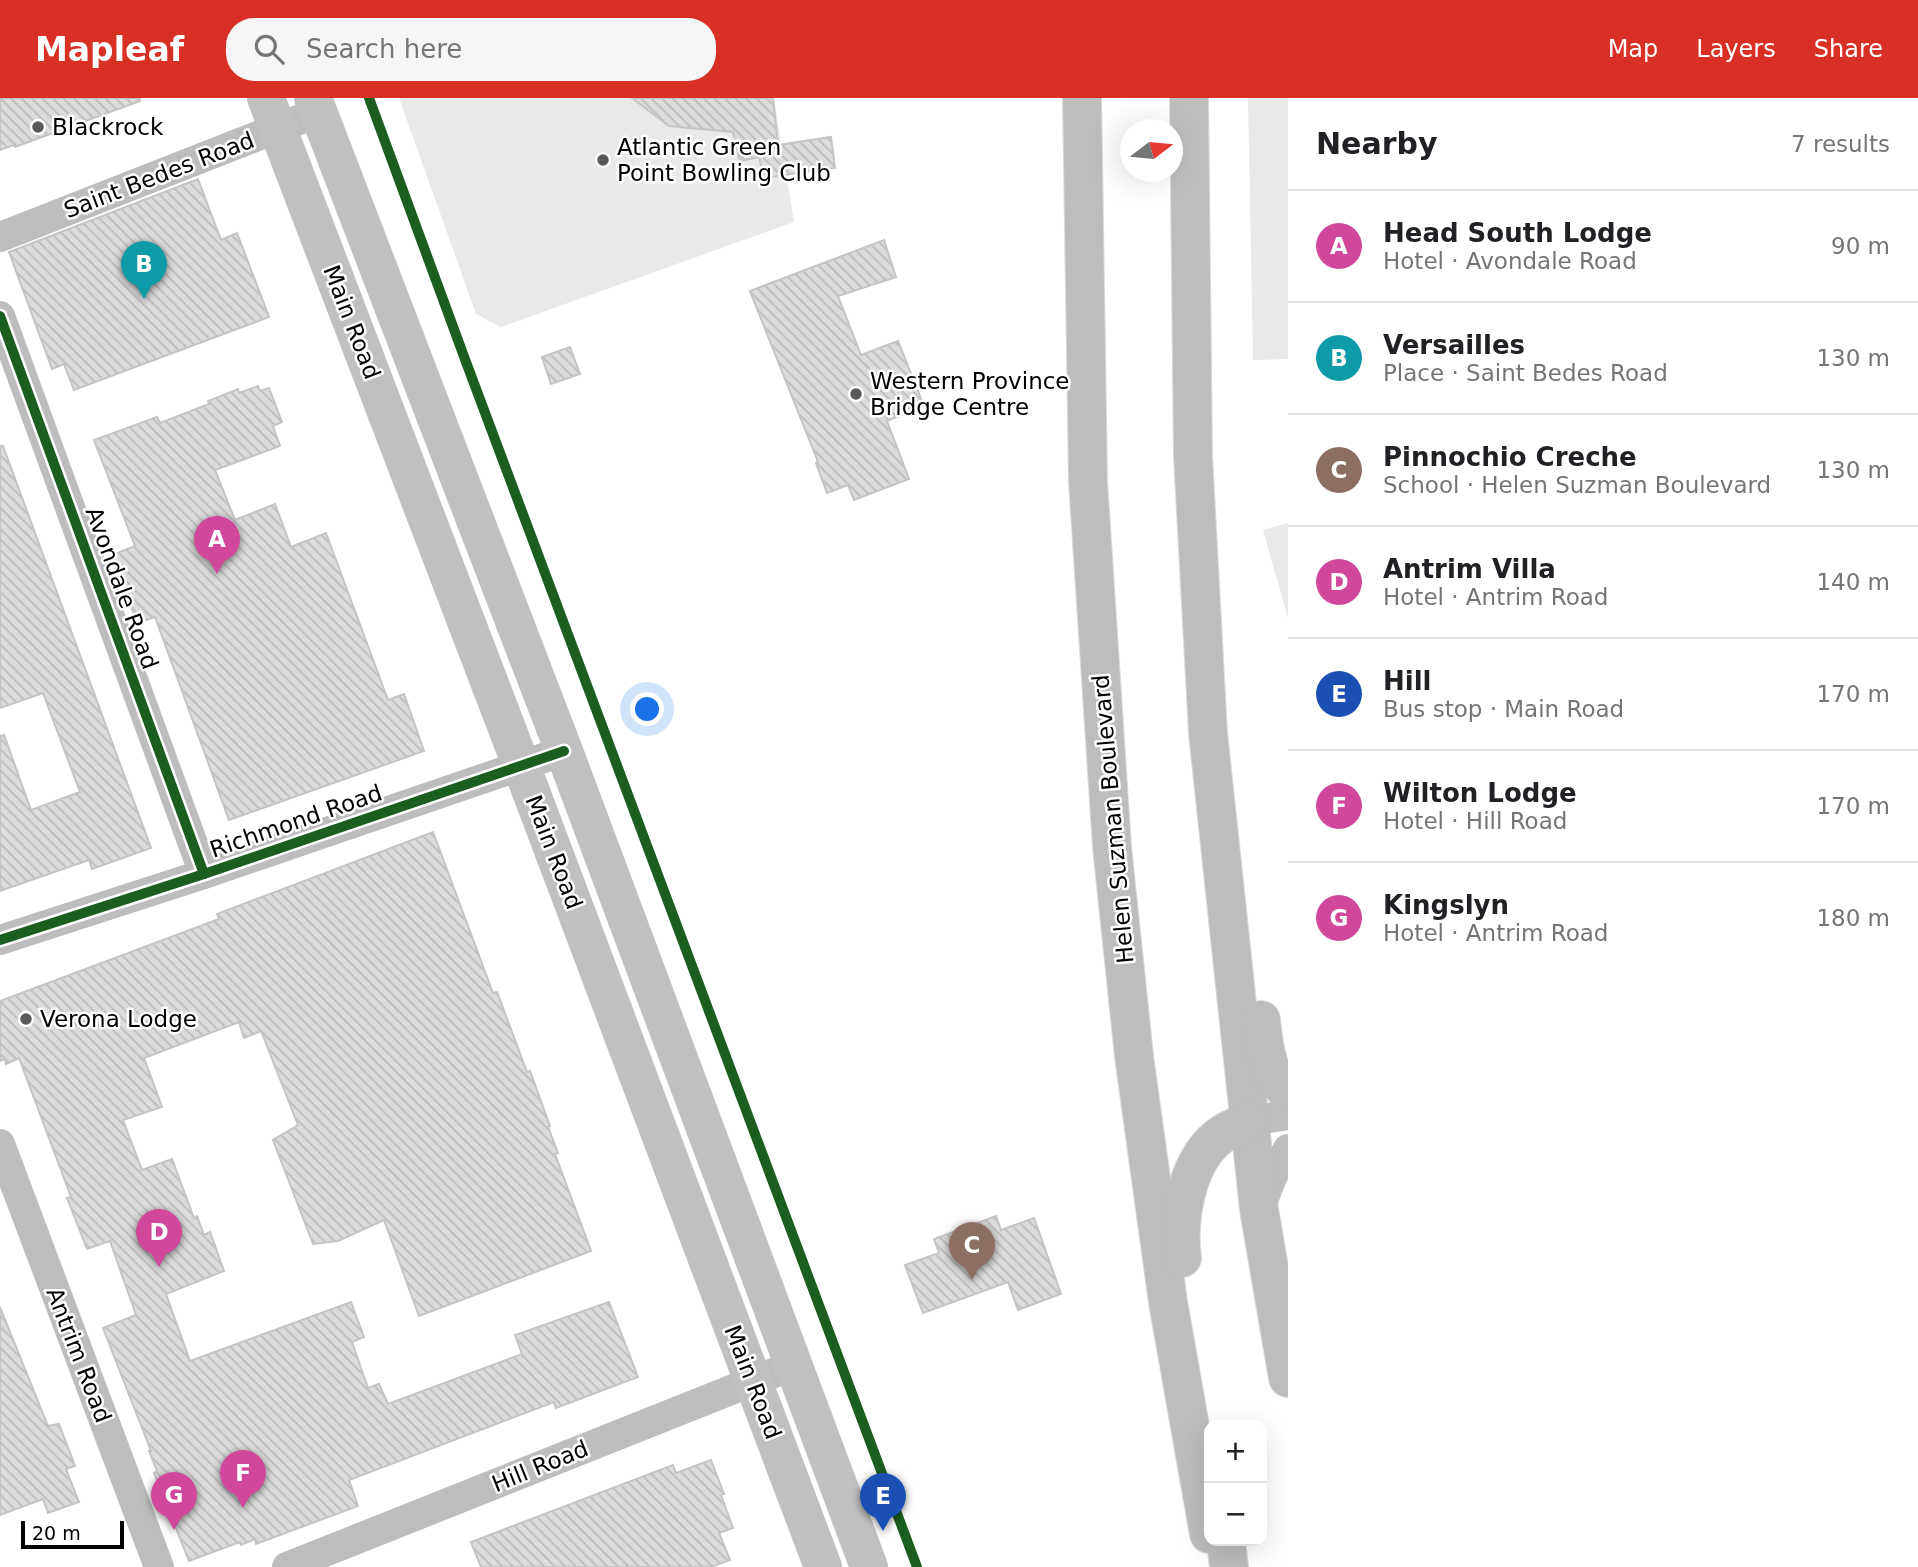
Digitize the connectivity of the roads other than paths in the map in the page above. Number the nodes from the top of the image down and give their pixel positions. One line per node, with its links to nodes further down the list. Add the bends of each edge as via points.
1 (1082, 98): 22 (main road, Helen Suzman Boulevard, via 1087,481 1112,848 1134,1056 1168,1302)
2 (1189, 98): 7 (main road, via 1192,456)
3 (316, 105): 4 (street, Saint Bedes Road); 8 (main road, Main Road)
4 (273, 113): 5 (street, Saint Bedes Road); 9 (main road, Main Road)
5 (0, 237)
6 (0, 316): 10 (street, Avondale Road)
7 (1208, 733): 12 (main road, via 1241,842 1267,1058); 14 (main road)
8 (564, 751): 9 (street, Richmond Road); 18 (main road, Main Road)
9 (522, 765): 10 (street, Richmond Road); 20 (main road, Main Road)
10 (204, 874): 11 (street, Richmond Road)
11 (0, 940)
12 (1288, 1092)
13 (1288, 1115): 14 (street)
14 (1250, 1121): 17 (main road); 21 (main road, via 1213,1142 1187,1188 1180,1224)
15 (0, 1146): 25 (street, Antrim Road)
16 (1288, 1149): 17 (street)
17 (1259, 1209): 19 (main road)
18 (794, 1365): 20 (street, Hill Road); 28 (main road, Main Road)
19 (1288, 1378)
20 (753, 1382): 26 (street, Hill Road); 27 (main road, Main Road)
21 (1207, 1420)
22 (1204, 1506)
23 (1212, 1546): 29 (main road)
24 (1227, 1546): 30 (main road)
25 (159, 1567)
26 (287, 1567)
27 (823, 1567)
28 (869, 1567)
29 (1216, 1567)
30 (1229, 1567)

